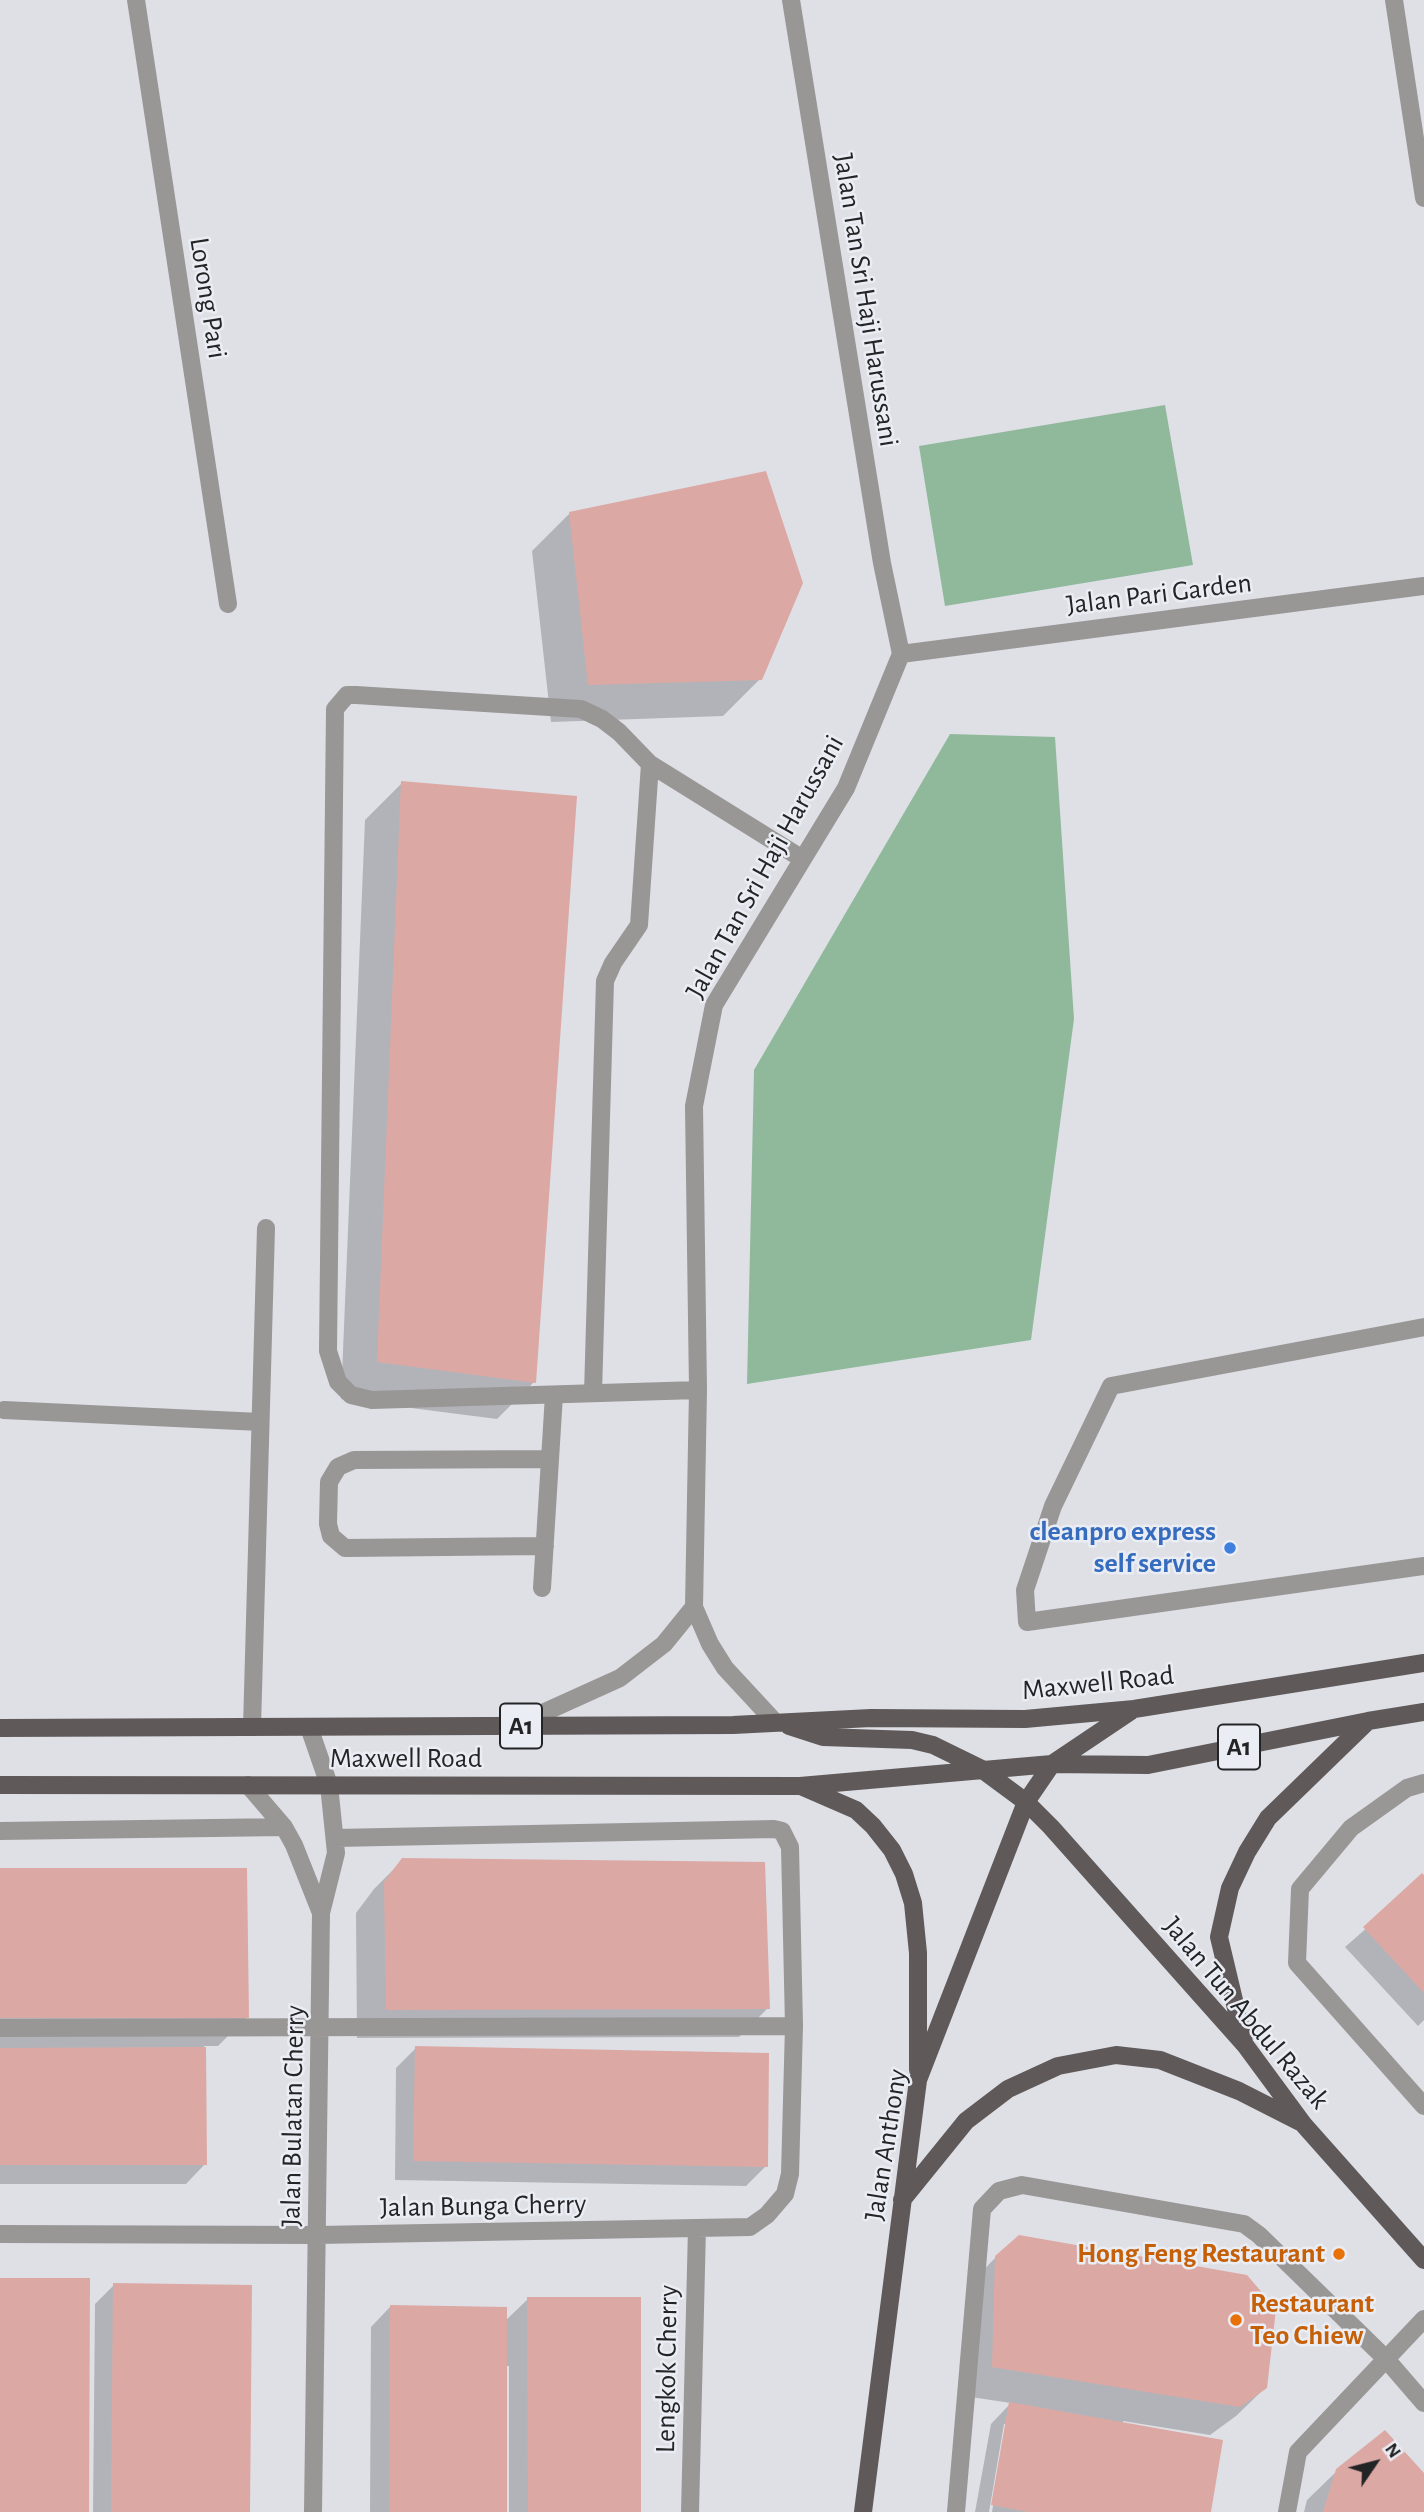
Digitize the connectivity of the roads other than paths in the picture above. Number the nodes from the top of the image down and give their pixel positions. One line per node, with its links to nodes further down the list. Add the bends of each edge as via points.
1 (136, 0): 6 (street, Lorong Pari)
2 (791, 0): 7 (street, Jalan Tan Sri Haji Harussani, via 882,563)
3 (1394, 0): 4 (street)
4 (1424, 198)
5 (1424, 586): 7 (street, Jalan Pari Garden)
6 (228, 604)
7 (901, 654): 9 (street, Jalan Tan Sri Haji Harussani, via 846,788)
8 (650, 764): 9 (street); 13 (street, via 639,925 605,981); 14 (street, via 619,732 581,709 347,695 335,709 328,1351 338,1382 351,1395 372,1400)
9 (802, 858): 12 (street, Jalan Tan Sri Haji Harussani, via 714,1005 696,1093)
10 (266, 1228): 16 (street)
11 (1424, 1327): 19 (street, via 1111,1386 1053,1506 1026,1590 1027,1622)
12 (698, 1390): 13 (street); 21 (street, Jalan Tan Sri Haji Harussani)
13 (593, 1393): 14 (street)
14 (554, 1395): 17 (street)
15 (4, 1410): 16 (street)
16 (260, 1422): 28 (street)
17 (550, 1459): 18 (street); 18 (street, via 354,1460 338,1467 329,1482 328,1524 331,1535 345,1548)
18 (545, 1546): 20 (street)
19 (1424, 1566)
20 (542, 1588)
21 (694, 1607): 26 (street, Jalan Tan Sri Haji Harussani, via 725,1668); 27 (street, via 664,1644 620,1678)
22 (1424, 1663): 23 (main road, Maxwell Road / A1)
23 (1134, 1709): 26 (main road, Maxwell Road / A1, via 1025,1719); 31 (main road)
24 (1424, 1712): 25 (main road, Maxwell Road / A1)
25 (1368, 1721): 31 (main road, Maxwell Road / A1, via 1148,1765); 46 (main road, via 1269,1818 1230,1888 1219,1937)
26 (775, 1722): 27 (main road, Maxwell Road / A1); 32 (main road, Maxwell Road, via 824,1737 912,1740 933,1745)
27 (514, 1726): 29 (main road, Maxwell Road / A1)
28 (252, 1727): 29 (main road, Maxwell Road / A1); 30 (main road, Maxwell Road / A1)
29 (309, 1727): 36 (street, Jalan Bulatan Cherry)
30 (0, 1728)
31 (1052, 1764): 32 (main road, Maxwell Road / A1); 38 (main road, Jalan Anthony)
32 (980, 1769): 37 (main road, Maxwell Road / A1); 38 (main road, Maxwell Road)
33 (1424, 1783): 48 (street, via 1407,1788 1351,1828 1300,1889 1297,1963)
34 (0, 1785): 35 (main road, Maxwell Road / A1)
35 (248, 1785): 36 (main road, Maxwell Road / A1); 39 (street)
36 (330, 1785): 37 (main road, Maxwell Road / A1); 41 (street, Jalan Bulatan Cherry)
37 (800, 1786): 47 (main road, via 856,1810 892,1850 904,1874 913,1903 918,1953)
38 (1026, 1802): 46 (main road, Jalan Tun Abdul Razak); 47 (main road, Jalan Anthony)
39 (284, 1828): 40 (street); 42 (street)
40 (0, 1831)
41 (336, 1838): 42 (street, Jalan Bulatan Cherry, via 337,1853); 44 (street, Jalan Bunga Cherry, via 782,1831 790,1846)
42 (321, 1913): 43 (street, Jalan Bulatan Cherry)
43 (320, 2026): 44 (street); 45 (street); 53 (street, Jalan Bulatan Cherry)
44 (794, 2026): 51 (street, Jalan Bunga Cherry, via 790,2174 785,2194 750,2227)
45 (0, 2028)
46 (1245, 2045): 49 (main road, Jalan Tun Abdul Razak)
47 (918, 2080): 50 (main road, Jalan Anthony)
48 (1424, 2106)
49 (1304, 2125): 50 (main road, via 1239,2091 1160,2060 1116,2055 1093,2059 1058,2066 1007,2089 966,2121); 54 (main road, Jalan Tun Abdul Razak)
50 (902, 2200): 60 (main road, Jalan Anthony)
51 (697, 2228): 53 (street, Jalan Bunga Cherry); 59 (street, Lengkok Cherry)
52 (0, 2234): 53 (street, Jalan Bunga Cherry)
53 (318, 2235): 58 (street, Jalan Bulatan Cherry)
54 (1424, 2260)
55 (1424, 2319): 56 (street)
56 (1386, 2360): 57 (street); 61 (street, via 1244,2224 1022,2185 999,2190 982,2209); 62 (street, via 1298,2452)
57 (1424, 2403)
58 (313, 2512)
59 (690, 2512)
60 (863, 2512)
61 (956, 2512)
62 (1287, 2512)

